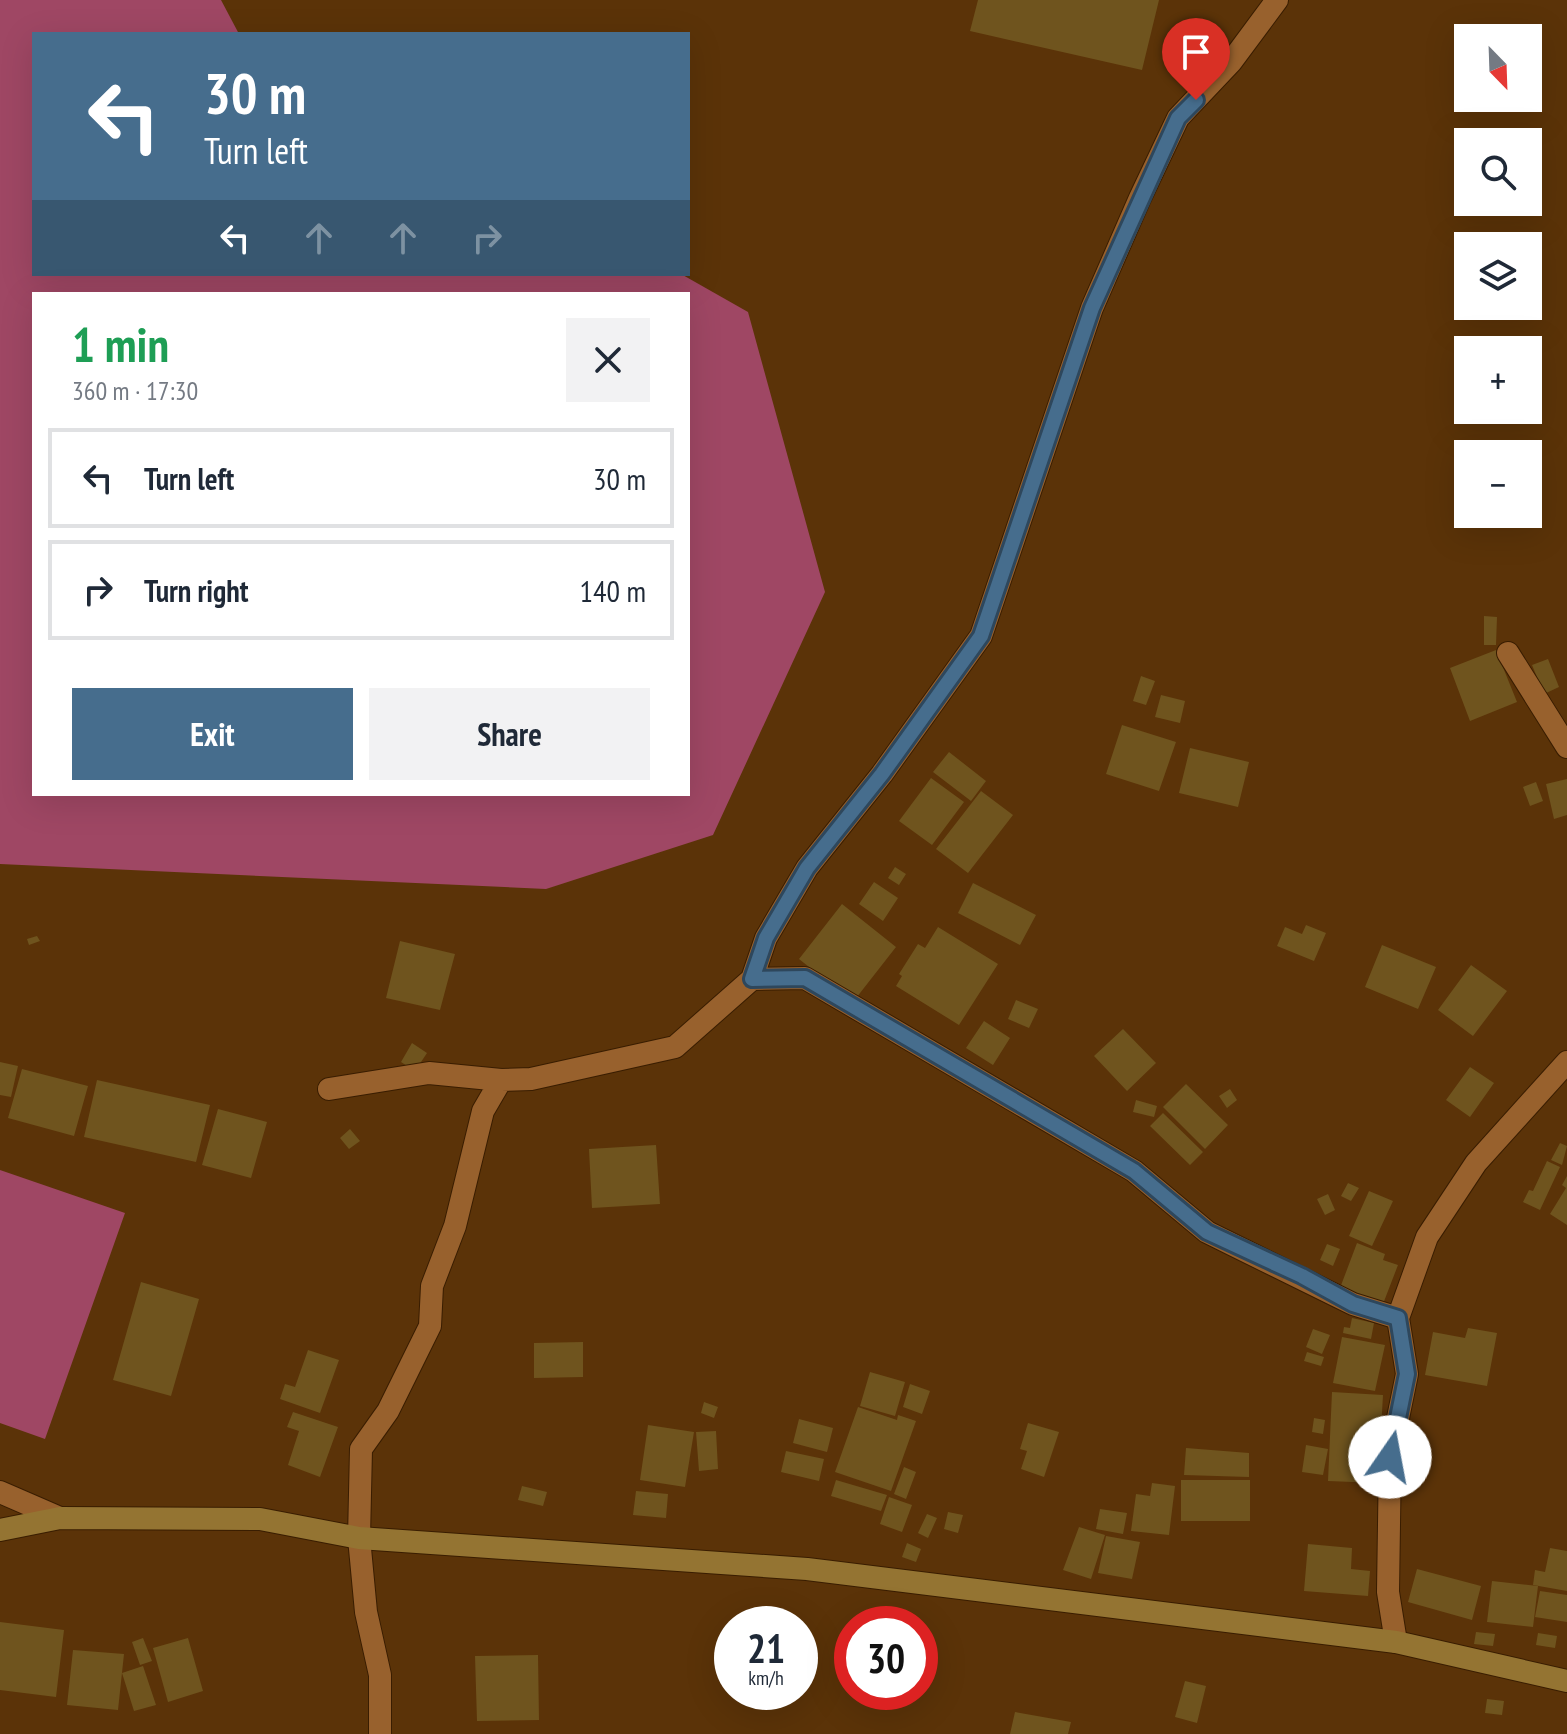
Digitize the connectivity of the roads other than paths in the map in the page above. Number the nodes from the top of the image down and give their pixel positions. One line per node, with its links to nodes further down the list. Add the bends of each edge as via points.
1 (1277, 0): 4 (street, via 1231,62 1178,118 1140,198 1092,308 981,636 807,868 766,938)
2 (1508, 653): 3 (street)
3 (1567, 747)
4 (752, 979): 6 (street, via 675,1047 531,1079); 8 (street, via 805,978 1134,1171 1207,1232 1353,1304)
5 (1567, 1062): 8 (street, via 1468,1176 1427,1237)
6 (501, 1080): 7 (street, via 429,1073); 12 (street, via 483,1111 455,1226 432,1286 430,1326 388,1411 361,1449)
7 (329, 1089)
8 (1398, 1318): 13 (street, via 1407,1374 1390,1457 1388,1592)
9 (0, 1492): 10 (street)
10 (60, 1518): 11 (main road); 12 (main road, via 260,1519)
11 (0, 1530)
12 (359, 1538): 13 (main road, via 807,1569); 15 (street, via 366,1612 380,1675)
13 (1396, 1642): 14 (main road)
14 (1567, 1681)
15 (380, 1734)

